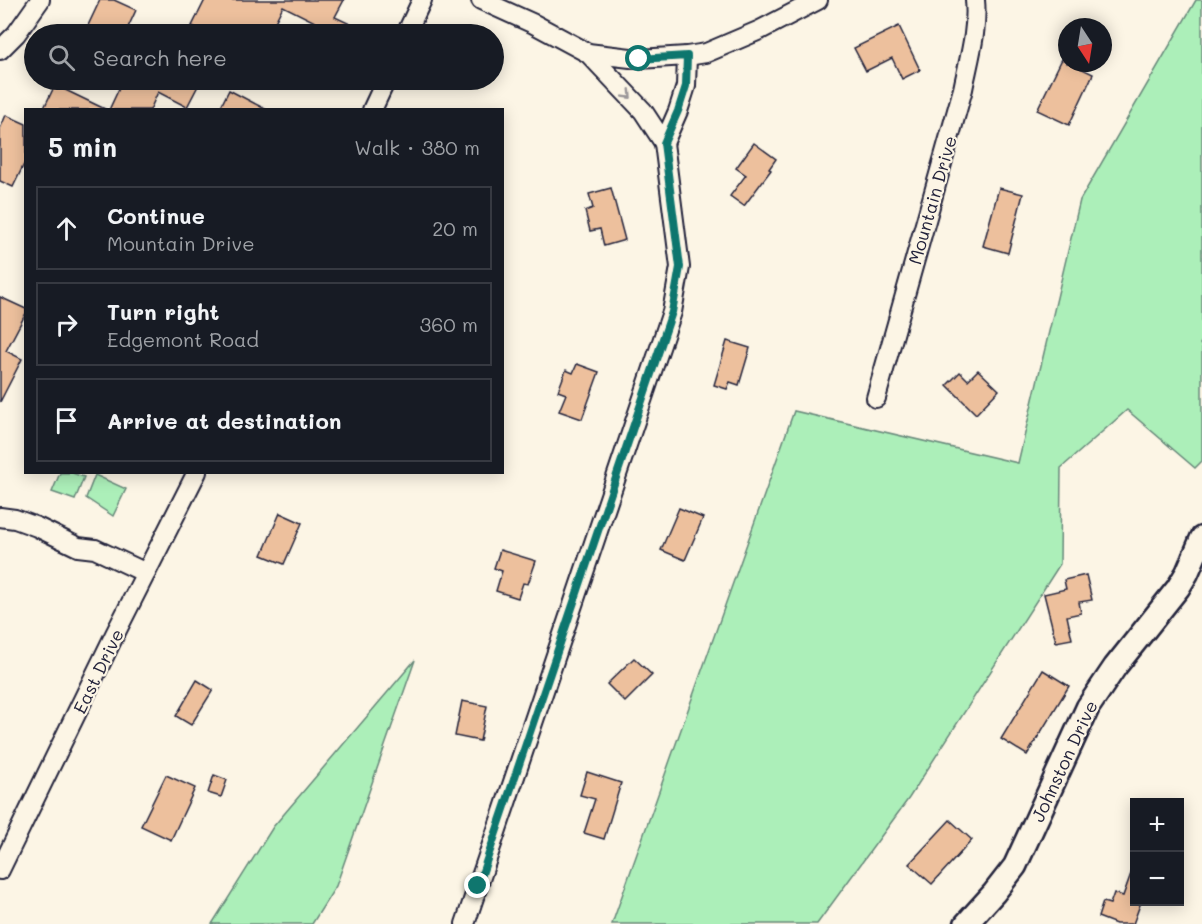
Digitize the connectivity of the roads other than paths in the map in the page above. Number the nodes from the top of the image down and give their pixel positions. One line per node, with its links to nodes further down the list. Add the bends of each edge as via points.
1 (40, 0): 7 (street)
2 (422, 0): 6 (street)
3 (481, 0): 8 (street)
4 (818, 0): 9 (street, via 760,30 706,53)
5 (975, 0): 13 (street, Mountain Drive, via 974,37 963,89)
6 (411, 24)
7 (0, 50)
8 (588, 53): 9 (street, via 639,59); 12 (street, one-way to 12, via 643,111)
9 (687, 56): 12 (street, via 686,86)
10 (381, 90): 11 (street)
11 (373, 108)
12 (664, 143): 19 (street, via 680,267 672,312)
13 (876, 398)
14 (196, 474): 17 (street, East Drive)
15 (0, 517): 17 (street, via 37,527 78,547 90,559)
16 (1202, 538): 20 (street, Johnston Drive, via 1178,588 1088,707 1015,866)
17 (143, 579): 18 (street, East Drive)
18 (0, 870)
19 (465, 924)
20 (966, 924)

